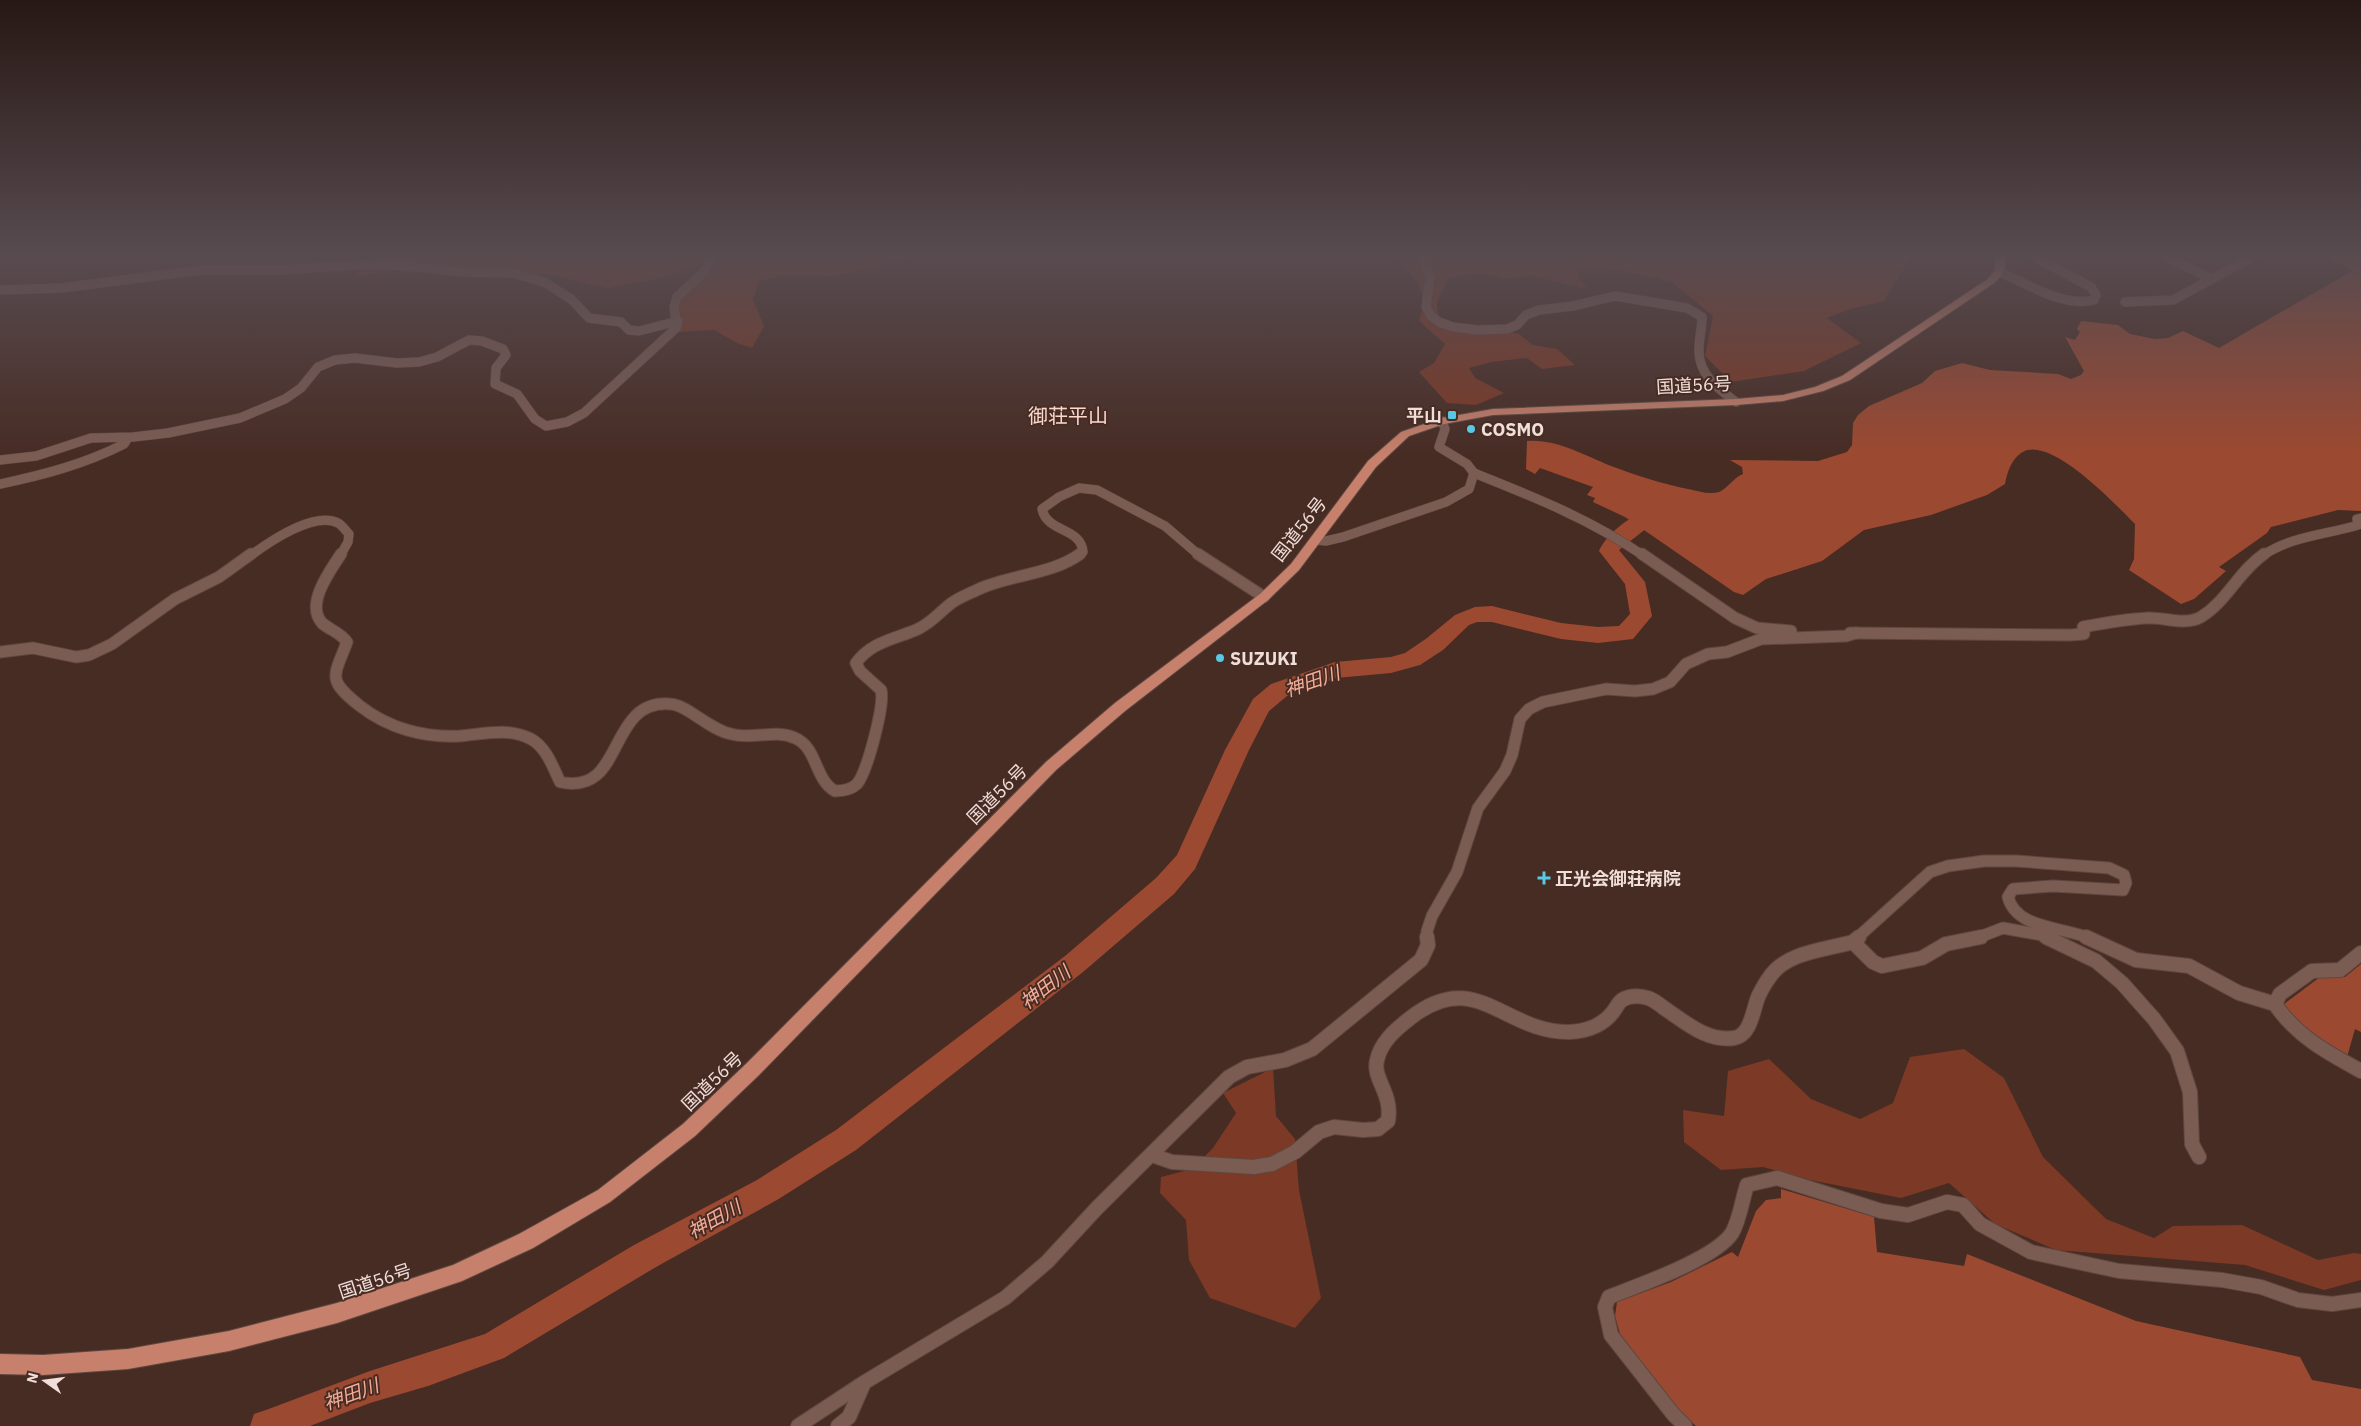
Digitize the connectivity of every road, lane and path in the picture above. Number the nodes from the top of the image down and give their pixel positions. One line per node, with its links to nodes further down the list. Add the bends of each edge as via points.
1 (678, 321): 10 (street, via 667,338 584,413 557,424 546,426 538,423 530,417 516,392 495,384 497,365 506,355 503,349 472,340 438,357 423,360 392,363 338,359 319,367 287,398 271,407 191,430)
2 (617, 322): 3 (street, via 629,330 639,331)
3 (674, 322)
4 (1441, 322): 5 (street, via 1453,327 1477,330 1507,329)
5 (1520, 322)
6 (1702, 322): 8 (street, via 1699,349 1701,367 1708,381)
7 (1930, 322): 8 (highway, 国道56号, via 1846,378 1783,398)
8 (1736, 402): 9 (highway, 国道56号, via 1493,412)
9 (1442, 421): 12 (street, via 1445,429 1439,447 1468,464); 15 (highway, 国道56号, via 1405,434 1372,464)
10 (122, 438): 11 (street, via 91,438 45,456); 13 (street, via 126,441 124,444 93,458)
11 (0, 460)
12 (1474, 473): 15 (street, via 1469,489 1446,502 1343,537); 17 (street, via 1585,519 1620,539 1735,618 1757,628)
13 (0, 484)
14 (2361, 518): 17 (street, via 2356,519 2358,525 2350,528 2303,536 2267,552 2199,618 2114,621 2083,627 2084,634 2070,635)
15 (1316, 540): 16 (highway, 国道56号, via 1295,567)
16 (1264, 597): 18 (street, via 1205,560 1165,526 1096,490 1078,488 1042,509 1042,515 1053,526 1081,541 1084,547 1078,556 1068,563 998,581 955,601 926,625 860,655 857,668 881,689 882,708 866,767 855,785 844,791 826,786 813,755 800,740 786,734 735,735 705,724 681,706 664,703 643,709 632,717 604,769 573,785 560,782 549,758 530,738 506,733 432,735 410,732 382,721 339,686 335,677 336,665 347,642 344,636 317,617 318,596 348,542 349,534 342,524 332,521 304,524 280,535 222,574 176,598 117,641 87,656 76,657 36,648); 26 (highway, 国道56号, via 1120,707 1051,766 696,1124 604,1196 526,1241 455,1274 337,1312 229,1341 128,1359 43,1365)
17 (1856, 633): 23 (street, via 1762,639 1727,652 1708,654 1686,664 1670,682 1653,689 1635,692 1606,689 1543,702 1529,709 1520,719 1505,771 1478,808 1457,872 1432,916 1428,945 1421,960 1312,1049 1285,1060 1247,1067 1229,1077)
18 (0, 652)
19 (1852, 942): 21 (street, via 1930,872 1948,866 2016,861 2109,868 2124,875 2126,883 2123,890 2033,884 2013,889 2008,898 2011,908 2033,922 2083,936 2138,961 2190,966 2228,988 2261,1002); 23 (street, via 1786,960 1770,976 1759,995 1748,1028 1736,1038 1718,1039 1701,1033 1651,999 1637,996 1622,1000 1608,1019 1589,1029 1565,1032 1536,1026 1480,1002 1458,997 1444,998 1428,1004 1391,1033 1382,1046 1376,1062 1390,1105 1388,1121 1378,1129 1334,1128 1319,1132 1295,1152 1272,1164 1254,1167 1172,1162); 24 (street, via 1882,966 1922,958 1946,944 1978,938 2003,928 2042,935 2096,961 2154,1019 2177,1051 2190,1092 2192,1144)
20 (2361, 953): 21 (street, via 2340,970 2312,971 2280,994)
21 (2275, 1004): 22 (street, via 2315,1046)
22 (2361, 1071)
23 (1152, 1155): 27 (street, via 1047,1262 1005,1298)
24 (2199, 1157)
25 (2361, 1300): 30 (street, via 2332,1304 2298,1300 2261,1287 2222,1280 2119,1271 2031,1252 1980,1224 1963,1205 1947,1202 1908,1215 1881,1210 1777,1178 1747,1185 1732,1234 1724,1244 1663,1275 1609,1296 1605,1307 1611,1335)
26 (0, 1364)
27 (865, 1382): 28 (street); 29 (street, via 848,1416)
28 (798, 1426)
29 (838, 1426)
30 (1685, 1426)

